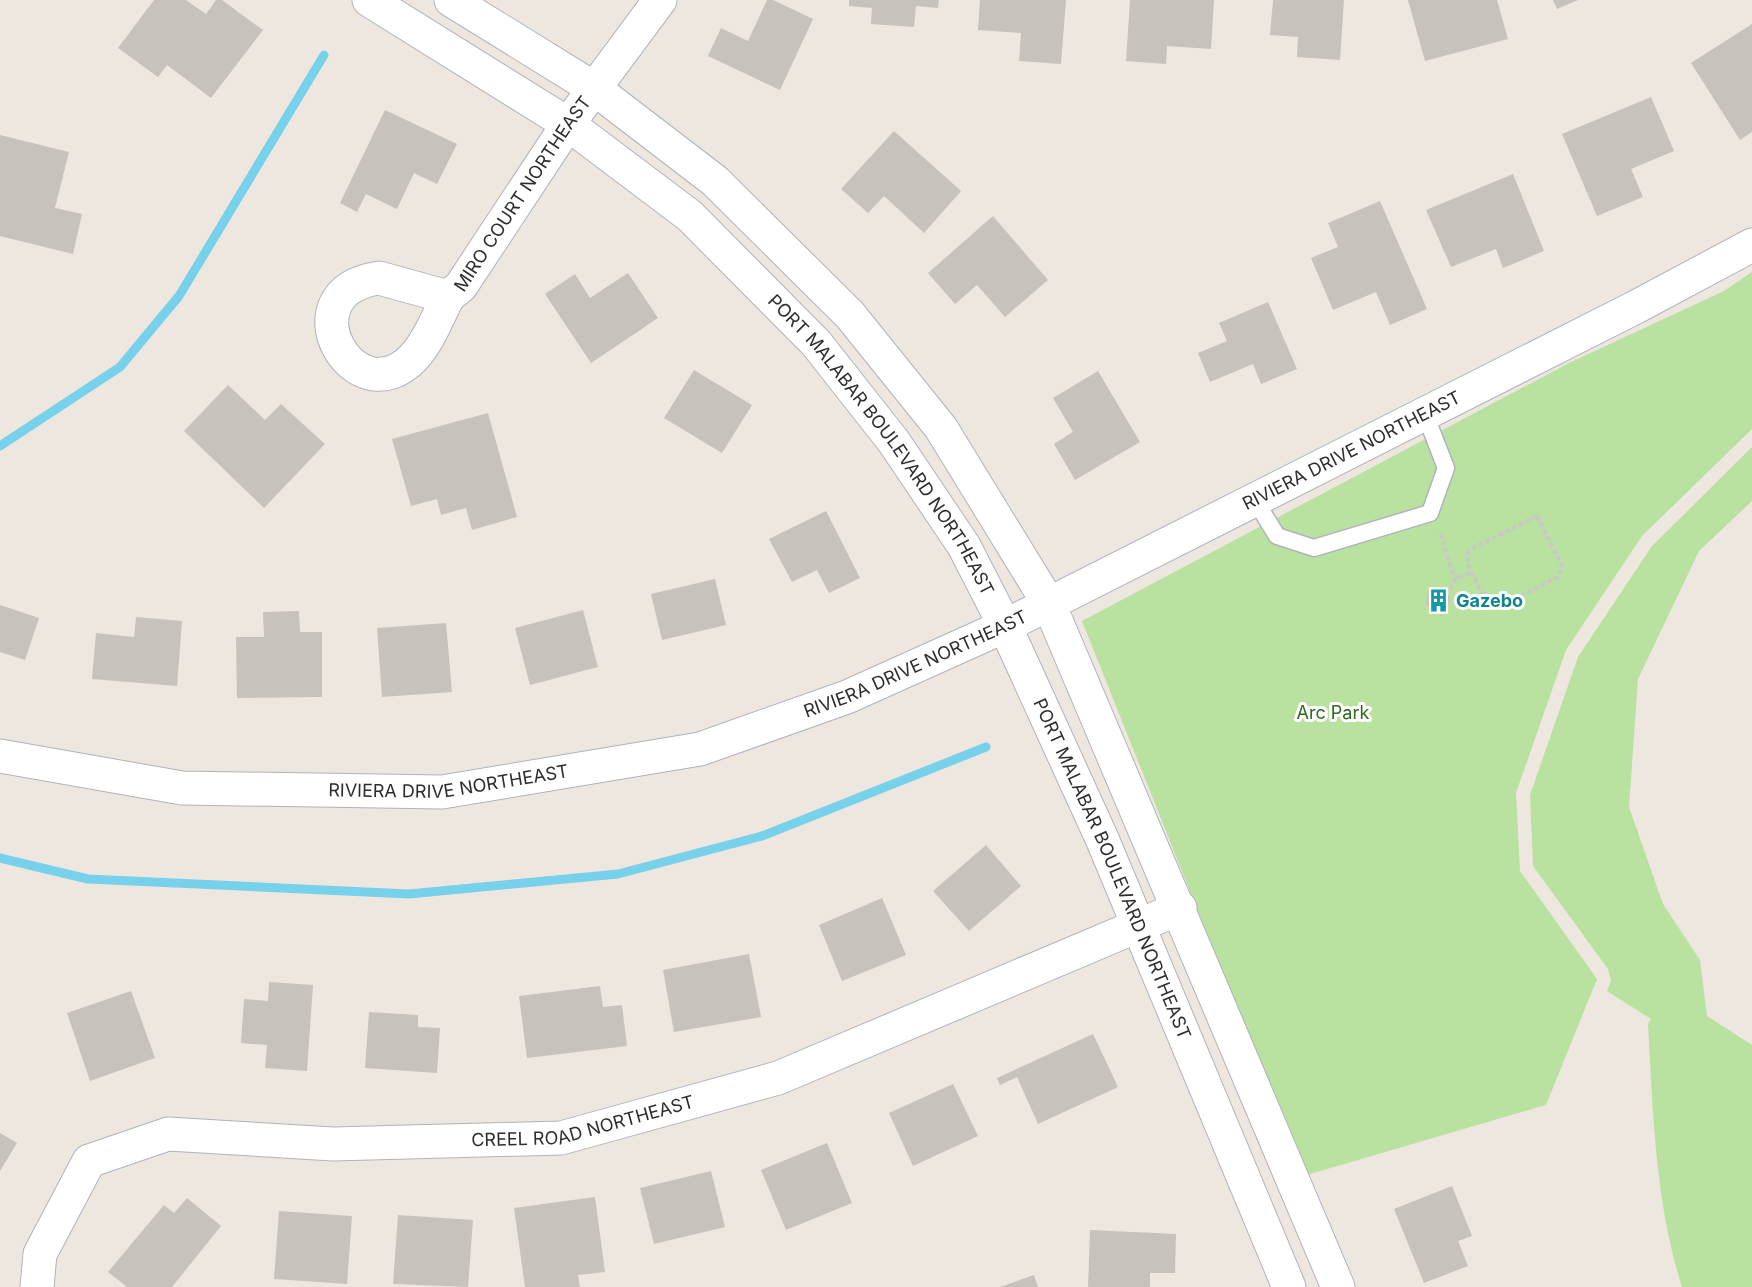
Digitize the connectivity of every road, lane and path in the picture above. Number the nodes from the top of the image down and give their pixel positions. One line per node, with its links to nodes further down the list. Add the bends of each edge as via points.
1 (369, 0): 5 (street, PORT MALABAR BOULEVARD NORTHEAST)
2 (451, 0): 4 (street)
3 (660, 0): 4 (street, MIRO COURT NORTHEAST)
4 (595, 89): 5 (street, MIRO COURT NORTHEAST); 14 (street, via 715,181 850,315 941,428)
5 (568, 124): 7 (street, MIRO COURT NORTHEAST, via 461,286); 15 (street, PORT MALABAR BOULEVARD NORTHEAST, via 690,216 816,343 900,451 964,546)
6 (1752, 245): 8 (street, RIVIERA DRIVE NORTHEAST)
7 (448, 297)
8 (1425, 414): 9 (street, RIVIERA DRIVE NORTHEAST); 10 (lane, via 1446,468)
9 (1255, 500): 10 (lane, via 1277,537 1314,548); 14 (street, RIVIERA DRIVE NORTHEAST)
10 (1430, 513): 12 (path)
11 (1471, 573): 11 (path, via 1487,600 1496,604 1558,577 1562,566 1537,516 1469,550); 12 (path)
12 (1456, 578): 13 (path)
13 (1450, 589)
14 (1049, 604): 15 (street, RIVIERA DRIVE NORTHEAST); 17 (street)
15 (1005, 626): 16 (street, RIVIERA DRIVE NORTHEAST, via 847,697 700,749 442,792 182,788); 18 (street, PORT MALABAR BOULEVARD NORTHEAST, via 1103,841)
16 (0, 756)
17 (1180, 908): 18 (street, CREEL ROAD NORTHEAST); 21 (street)
18 (1137, 927): 19 (street, CREEL ROAD NORTHEAST, via 778,1078 561,1138 333,1144 168,1134 89,1161 40,1254); 20 (street, PORT MALABAR BOULEVARD NORTHEAST)
19 (38, 1287)
20 (1289, 1287)
21 (1338, 1287)

